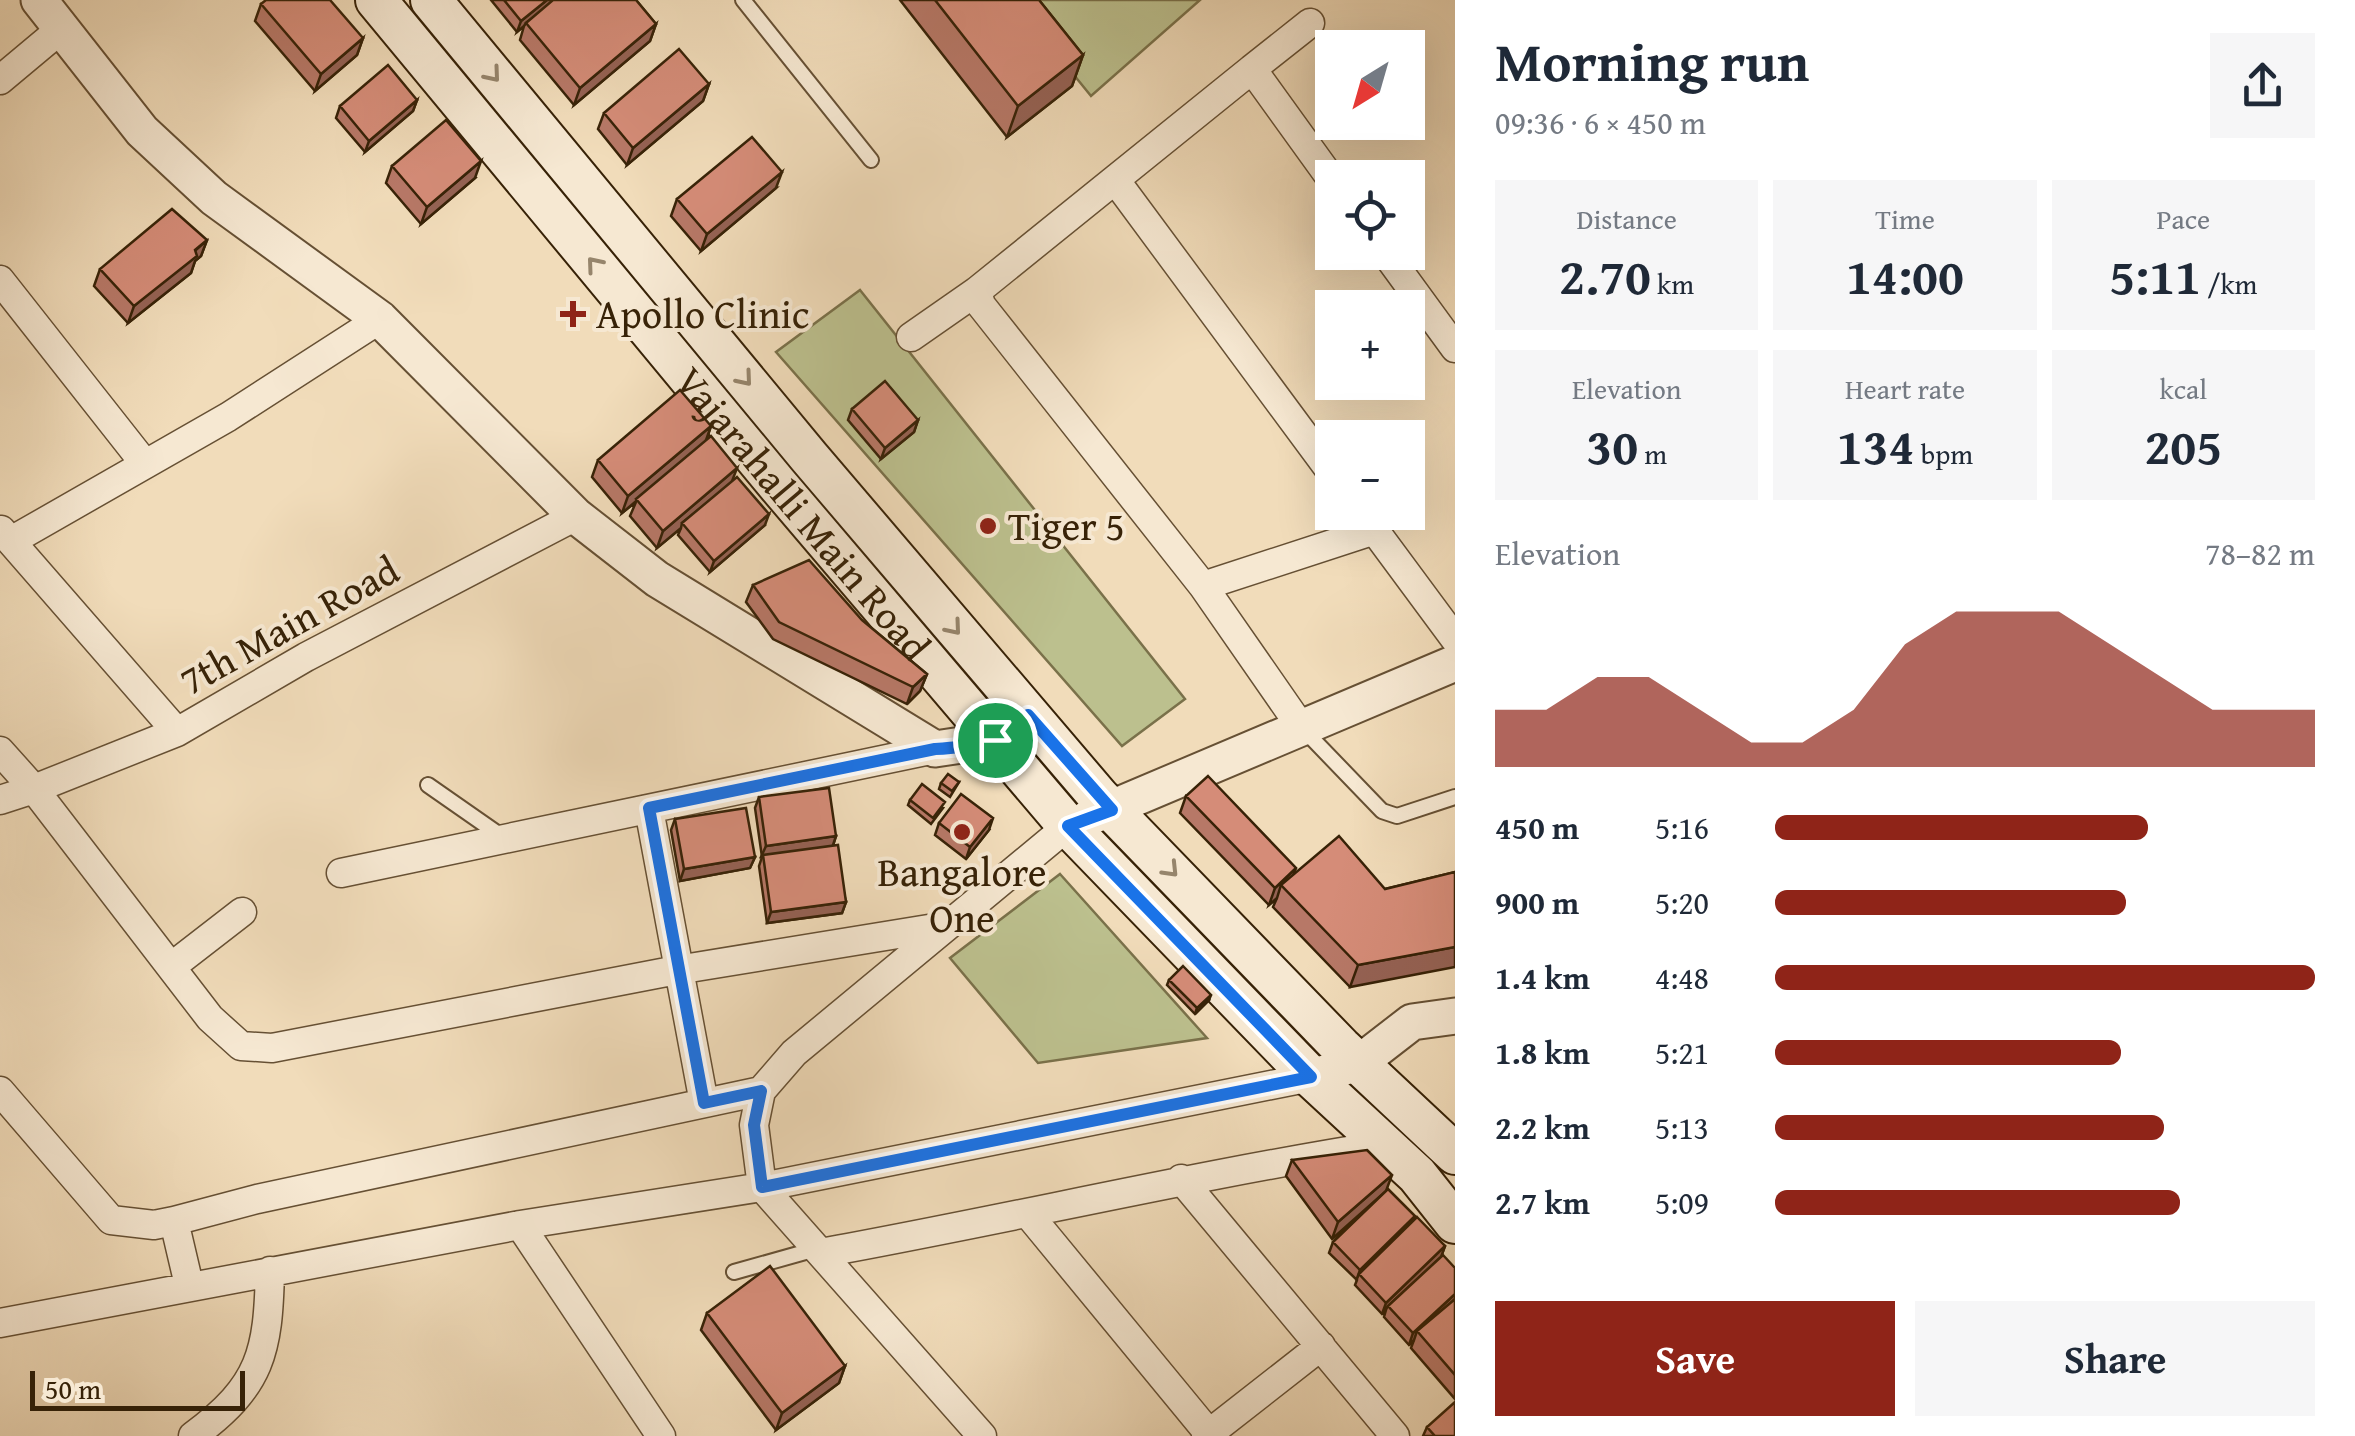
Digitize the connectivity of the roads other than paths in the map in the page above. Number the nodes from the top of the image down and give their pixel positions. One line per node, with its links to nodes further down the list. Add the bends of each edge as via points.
1 (39, 0): 6 (street)
2 (376, 0): 30 (main road, Vajarahalli Main Road, one-way to 2)
3 (431, 0): 27 (main road, Vajarahalli Main Road, one-way to 27)
4 (743, 0): 9 (lane)
5 (1310, 23): 7 (street)
6 (61, 30): 8 (street); 15 (street, via 142,131 214,198)
7 (1252, 70): 10 (street); 11 (street)
8 (0, 80)
9 (871, 160)
10 (1317, 160)
11 (1116, 180): 14 (street); 18 (street)
12 (1398, 270): 17 (street)
13 (0, 280): 19 (street)
14 (976, 291): 16 (street); 24 (street)
15 (380, 319): 19 (street); 20 (street)
16 (911, 337)
17 (1455, 348)
18 (1315, 450)
19 (145, 464): 23 (street)
20 (576, 516): 29 (street, 7th Main Road); 31 (street, via 657,579)
21 (1345, 530): 24 (street)
22 (1375, 530): 25 (street)
23 (6, 535): 29 (street)
24 (1203, 586): 28 (street)
25 (1455, 639)
26 (1455, 663): 28 (street)
27 (1028, 715): 30 (street); 38 (main road, Vajarahalli Main Road)
28 (1301, 727): 35 (lane, via 1382,811 1396,816); 38 (street)
29 (177, 732): 34 (street, 7th Main Road)
30 (995, 740): 31 (street); 39 (main road, Vajarahalli Main Road)
31 (935, 749): 37 (street)
32 (0, 751): 34 (street)
33 (428, 785): 40 (lane)
34 (34, 789): 36 (street, 7th Main Road); 44 (street)
35 (1455, 797)
36 (0, 800)
37 (649, 808): 40 (street); 45 (street)
38 (1112, 810): 39 (street); 47 (main road, Vajarahalli Main Road, one-way to 47)
39 (1068, 826): 43 (street); 48 (main road, Vajarahalli Main Road)
40 (505, 838): 41 (street)
41 (340, 874)
42 (242, 912): 44 (street)
43 (947, 926): 45 (street); 50 (street, via 794,1053)
44 (171, 967): 45 (street, via 241,1046 272,1048)
45 (676, 970): 51 (street)
46 (1455, 1016): 47 (street, via 1400,1028)
47 (1359, 1063): 48 (street); 53 (main road, Vajarahalli Main Road)
48 (1311, 1077): 52 (main road, Vajarahalli Main Road); 55 (street)
49 (0, 1091): 57 (street, via 111,1220)
50 (761, 1091): 51 (street); 55 (street, via 754,1125)
51 (704, 1103): 57 (street)
52 (1384, 1144): 54 (street); 58 (main road, Vajarahalli Main Road)
53 (1453, 1148)
54 (1181, 1179): 56 (street); 65 (street)
55 (762, 1187): 59 (street); 60 (street)
56 (1029, 1215): 60 (street); 68 (street)
57 (174, 1221): 63 (street)
58 (1455, 1223)
59 (520, 1226): 61 (street); 67 (street)
60 (819, 1251): 62 (lane); 70 (street)
61 (270, 1271): 63 (street); 66 (street, via 268,1340)
62 (734, 1272)
63 (189, 1286): 64 (street)
64 (0, 1323)
65 (1320, 1346): 68 (street); 71 (street)
66 (229, 1425): 69 (street)
67 (655, 1434)
68 (1209, 1435)
69 (193, 1436)
70 (982, 1436)
71 (1396, 1436)

